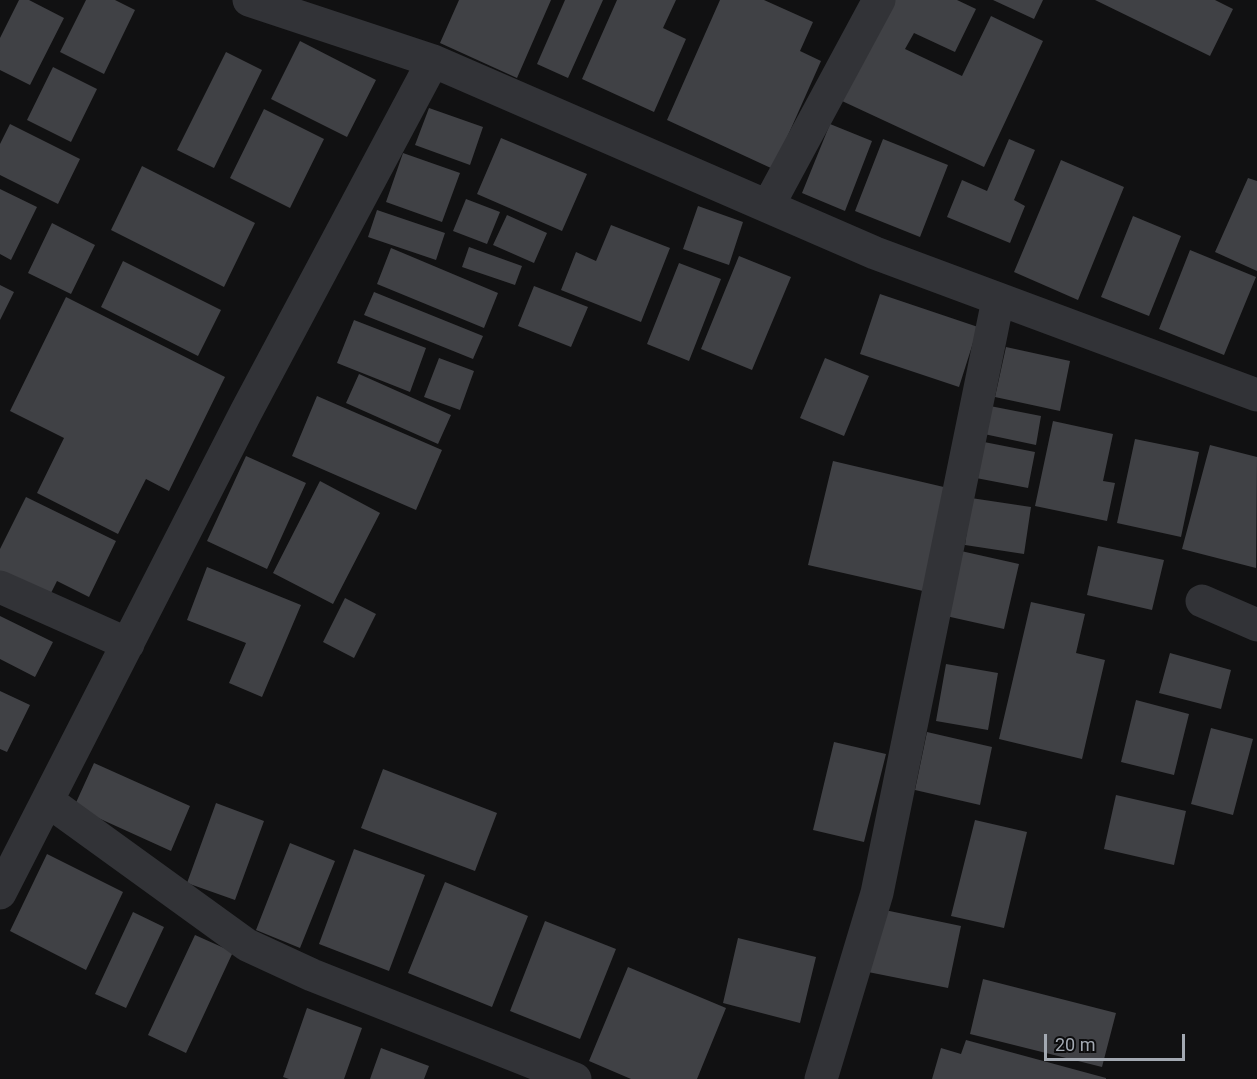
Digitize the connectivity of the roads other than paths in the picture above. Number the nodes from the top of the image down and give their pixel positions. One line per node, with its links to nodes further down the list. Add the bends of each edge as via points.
1 (249, 0): 3 (street)
2 (879, 0): 5 (street)
3 (330, 11): 4 (street)
4 (433, 61): 5 (street); 11 (street)
5 (768, 206): 6 (street, via 875,253)
6 (998, 300): 7 (street); 15 (street, via 877,893)
7 (1257, 395)
8 (0, 586): 11 (street)
9 (1202, 601): 10 (street)
10 (1257, 625)
11 (128, 644): 12 (street)
12 (48, 801): 13 (street); 14 (street, via 247,945 312,975)
13 (0, 893)
14 (575, 1079)
15 (821, 1079)

